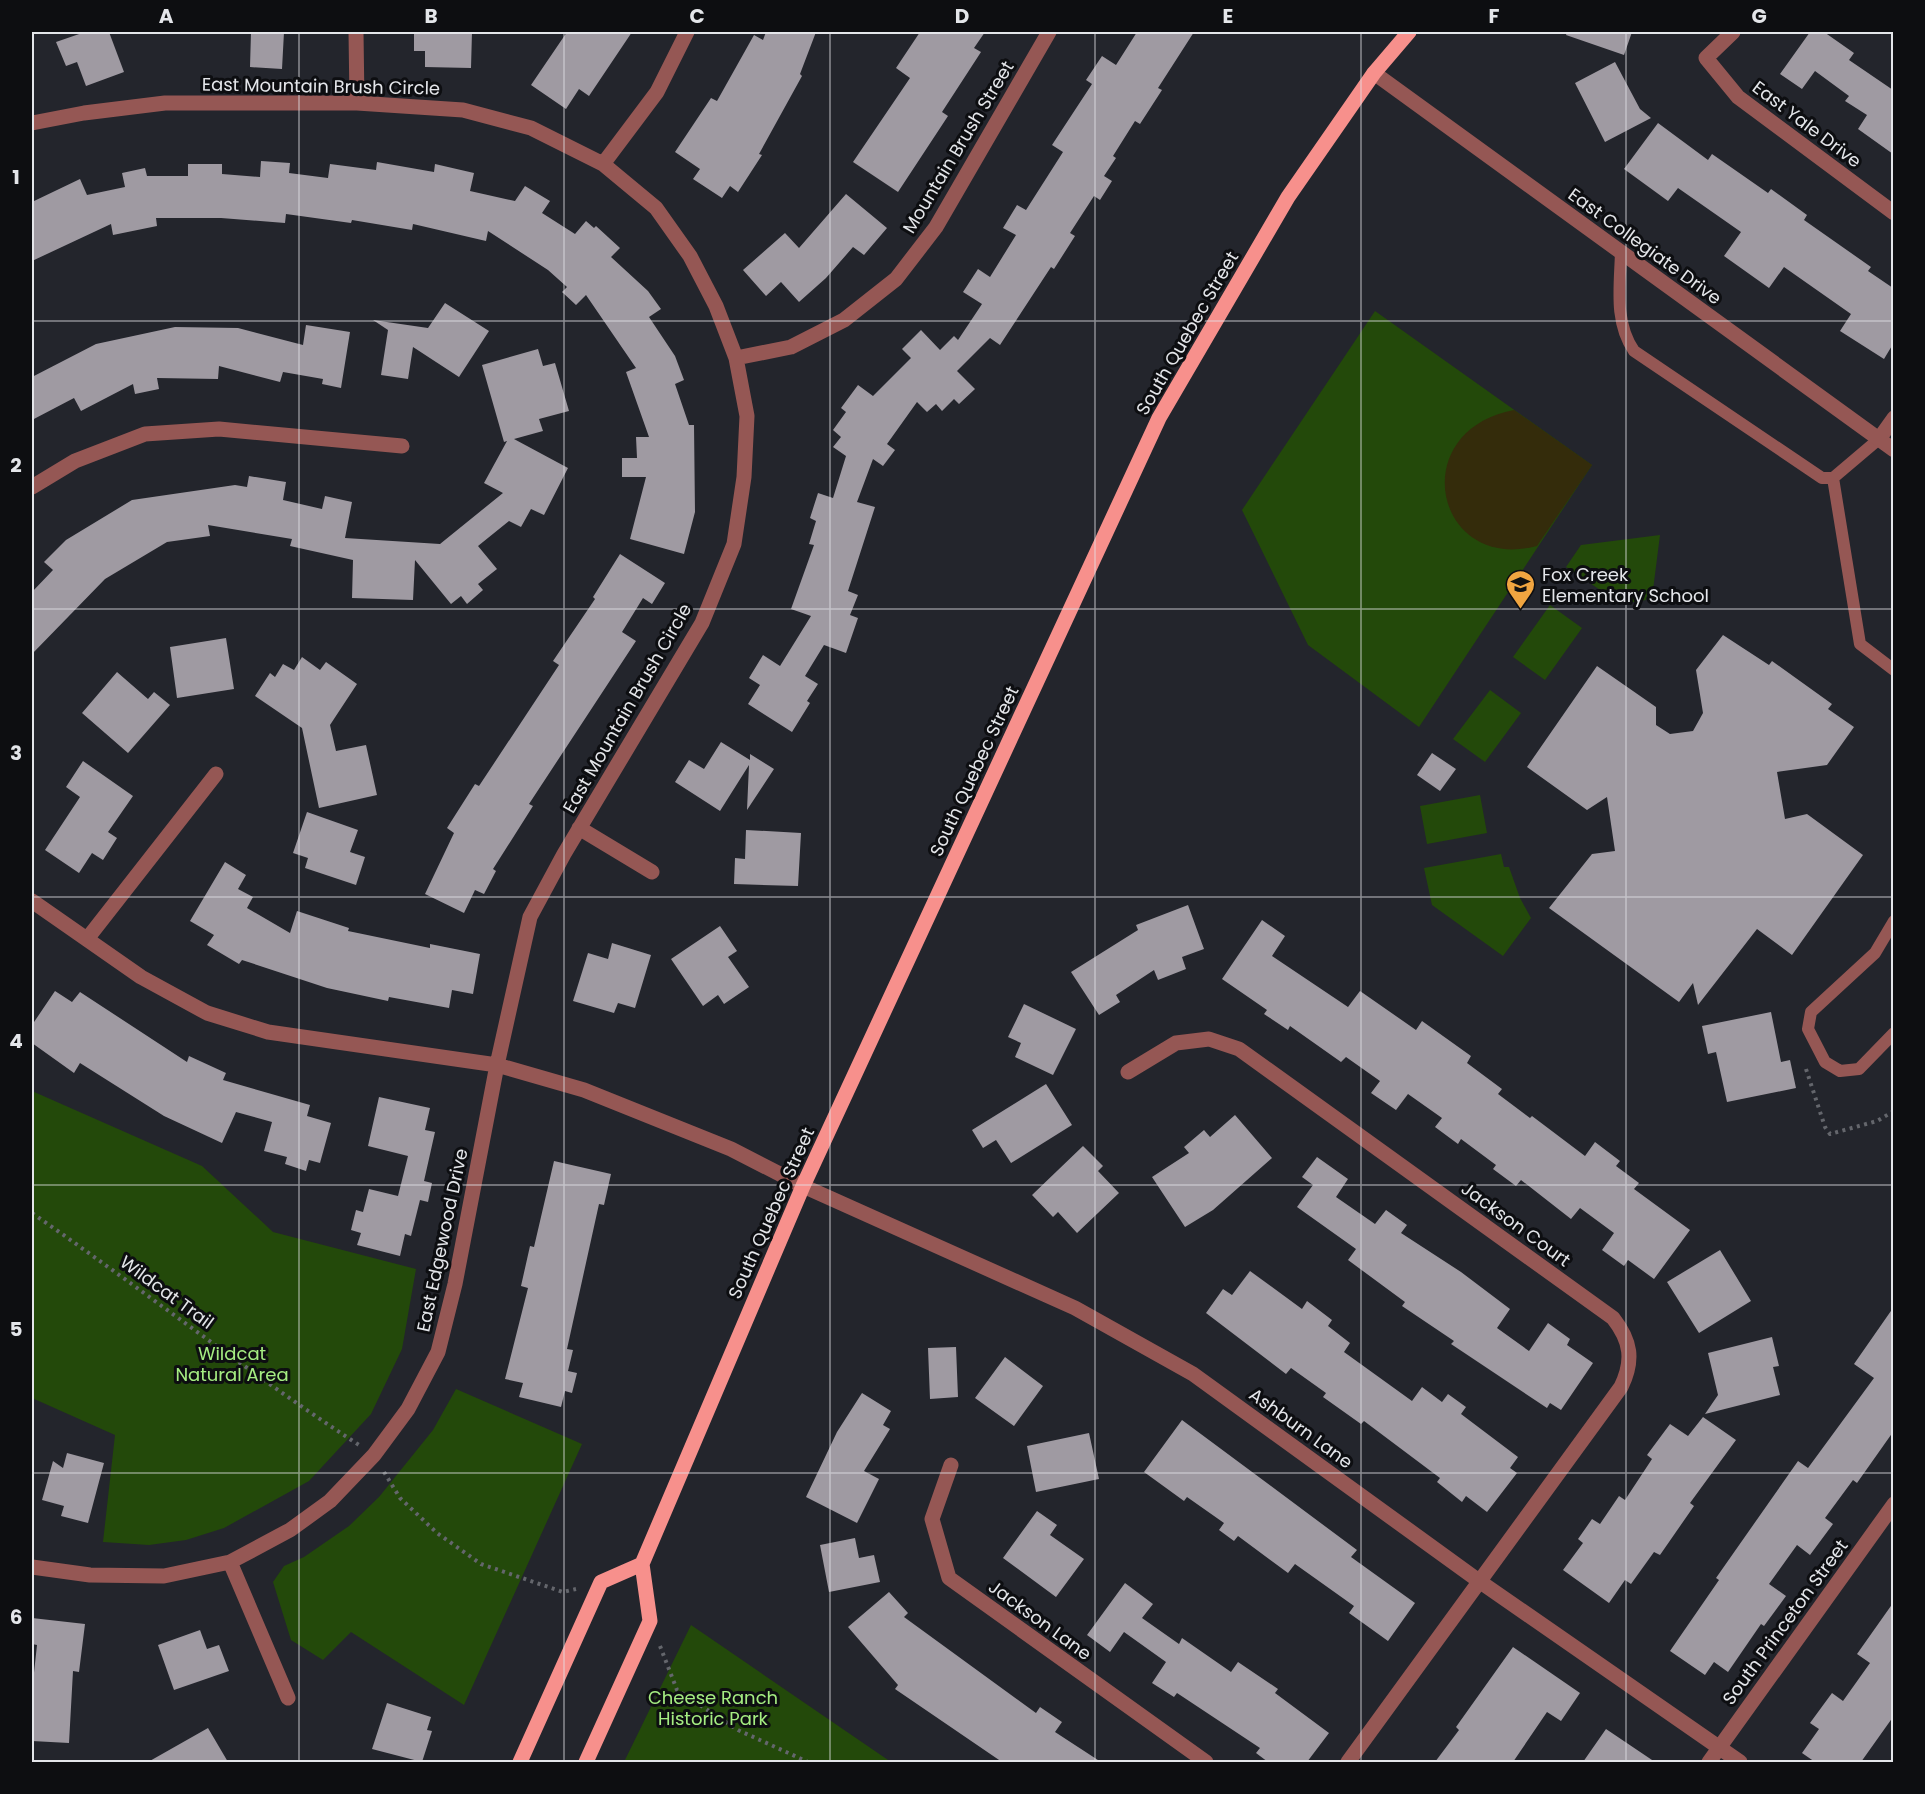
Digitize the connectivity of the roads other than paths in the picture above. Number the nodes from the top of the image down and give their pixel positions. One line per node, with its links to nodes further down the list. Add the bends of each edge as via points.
1 (356, 32): 7 (street)
2 (687, 32): 9 (street, via 657,92)
3 (1049, 32): 12 (street, Mountain Brush Street, via 936,227 896,279 844,320 791,347)
4 (1408, 32): 6 (main road, South Quebec Street)
5 (1733, 32): 10 (street, East Yale Drive, via 1706,58 1738,97)
6 (1374, 73): 11 (street, East Collegiate Drive); 29 (main road, South Quebec Street, via 1288,197 1159,418)
7 (357, 103): 8 (street, East Mountain Brush Circle, via 165,103); 9 (street, East Mountain Brush Circle, via 474,113 531,128)
8 (32, 123)
9 (603, 164): 12 (street, East Mountain Brush Circle, via 656,208 690,256 716,306)
10 (1893, 213)
11 (1621, 252): 14 (street, East Collegiate Drive); 17 (lane, via 1620,315 1625,338 1634,351 1822,478)
12 (736, 358): 21 (street, East Mountain Brush Circle, via 747,416 744,477 734,544 702,623)
13 (1893, 418): 14 (street)
14 (1879, 439): 16 (street, East Collegiate Drive); 17 (lane)
15 (402, 446): 18 (street, via 219,429 145,434 75,461)
16 (1893, 450)
17 (1833, 478): 19 (lane, via 1860,644)
18 (32, 487)
19 (1893, 670)
20 (216, 774): 25 (street)
21 (579, 828): 22 (street); 27 (street, East Mountain Brush Circle, via 530,917)
22 (652, 872)
23 (32, 901): 25 (street)
24 (1893, 921): 26 (lane, via 1875,953 1811,1012 1808,1029 1825,1062 1840,1071 1859,1070)
25 (87, 939): 27 (street, via 141,977 207,1013 268,1032)
26 (1893, 1033)
27 (497, 1065): 29 (street, via 584,1090 731,1149); 32 (street, East Edgewood Drive, via 438,1352 408,1409 374,1455 330,1501 290,1530)
28 (1128, 1072): 35 (street, Jackson Court, via 1176,1042 1209,1039 1239,1049 1613,1318 1625,1334 1629,1353 1621,1388)
29 (803, 1186): 33 (main road, South Quebec Street); 35 (street, Ashburn Lane, via 1075,1308 1193,1374)
30 (951, 1465): 40 (street, Jackson Lane, via 932,1519 949,1578)
31 (1893, 1504): 37 (street, South Princeton Street)
32 (230, 1562): 34 (street, East Edgewood Drive, via 164,1576 90,1575); 36 (street)
33 (642, 1564): 38 (main road, via 601,1582); 39 (main road, via 650,1621)
34 (32, 1567)
35 (1479, 1581): 37 (street, Ashburn Lane); 41 (street)
36 (288, 1698)
37 (1719, 1748): 42 (street, South Princeton Street); 43 (street, Ashburn Lane)
38 (520, 1762)
39 (586, 1762)
40 (1206, 1762)
41 (1348, 1762)
42 (1708, 1762)
43 (1740, 1762)

